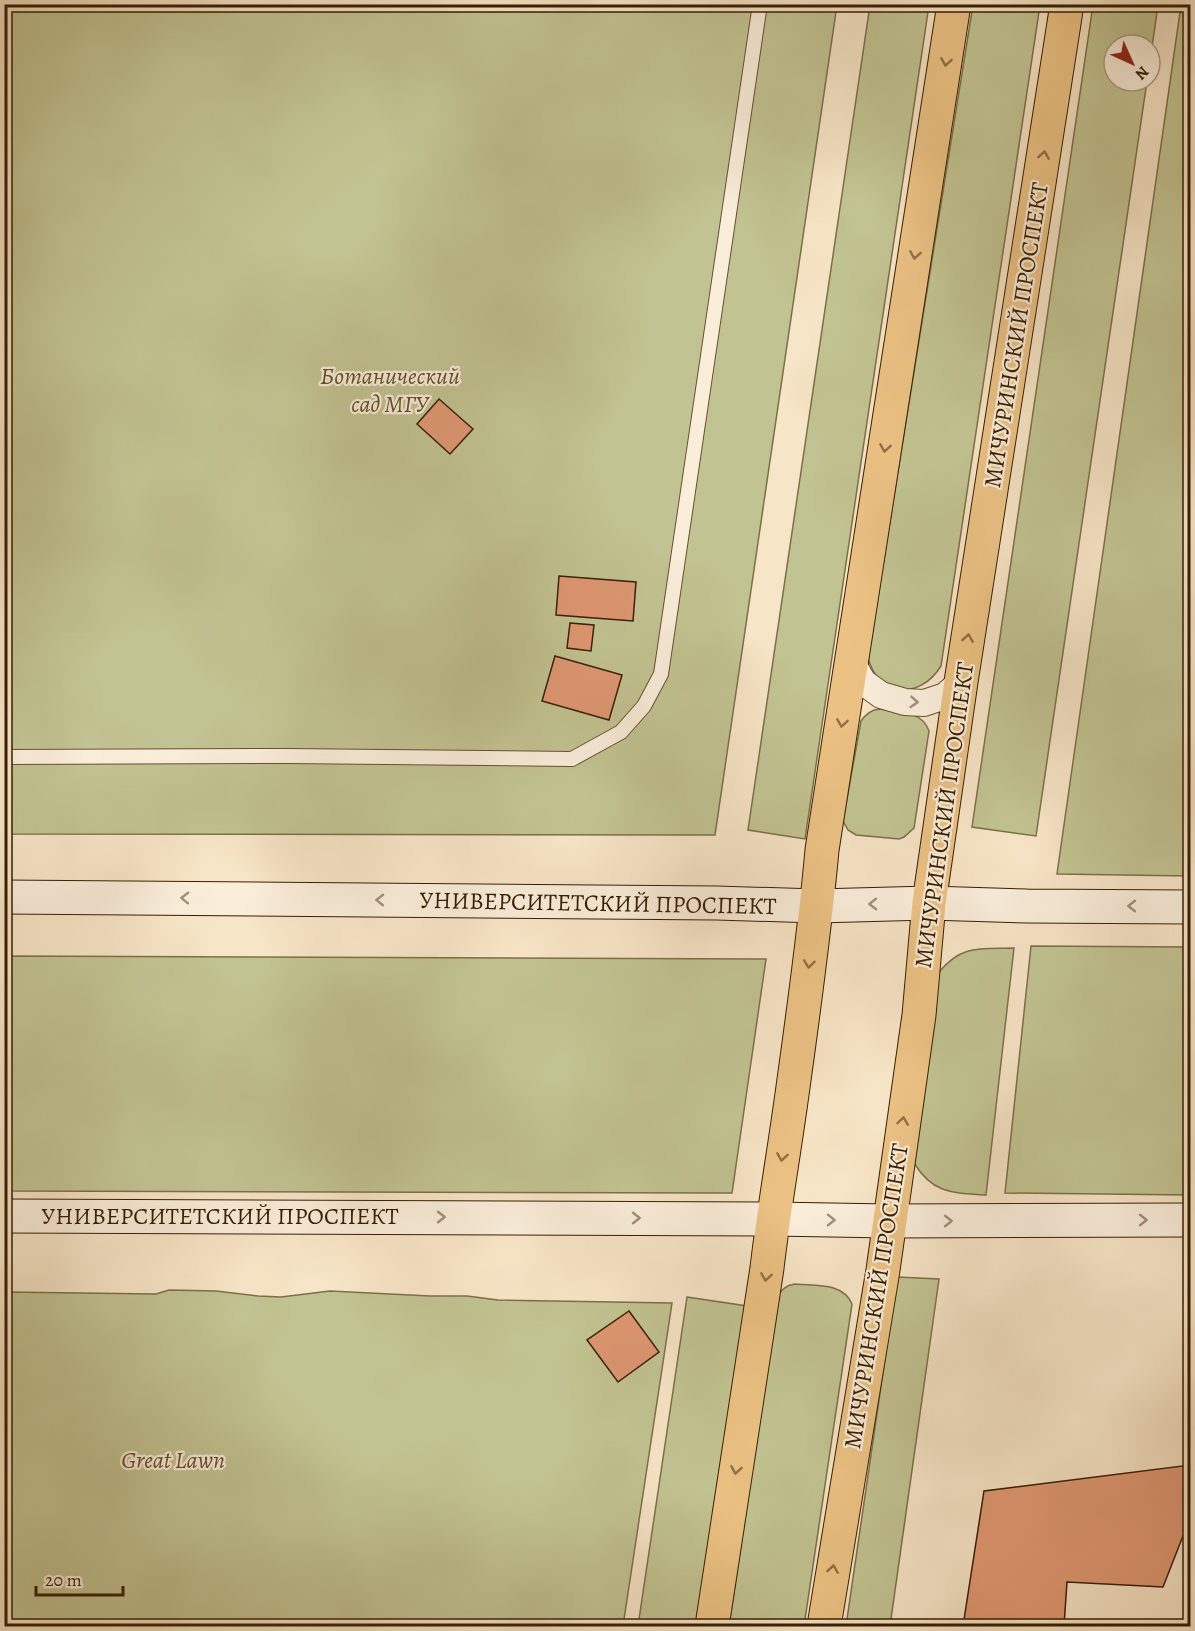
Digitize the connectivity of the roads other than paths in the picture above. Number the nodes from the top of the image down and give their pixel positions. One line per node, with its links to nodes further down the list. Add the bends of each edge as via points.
1 (760, 4): 6 (lane, via 661,674 644,706 621,732 572,759)
2 (954, 4): 4 (main road, one-way to 4)
3 (1067, 4): 5 (main road, МИЧУРИНСКИЙ ПРОСПЕКТ, one-way to 3)
4 (851, 661): 5 (street, one-way to 5, via 863,682 881,695 905,702 924,703 945,696); 9 (main road, one-way to 9)
5 (961, 682): 8 (main road, МИЧУРИНСКИЙ ПРОСПЕКТ)
6 (4, 757)
7 (4, 897): 9 (main road, УНИВЕРСИТЕТСКИЙ ПРОСПЕКТ, one-way to 7)
8 (929, 903): 9 (main road, УНИВЕРСИТЕТСКИЙ ПРОСПЕКТ, one-way to 9); 10 (main road, УНИВЕРСИТЕТСКИЙ ПРОСПЕКТ, one-way to 8); 14 (main road, МИЧУРИНСКИЙ ПРОСПЕКТ, one-way to 8, via 919,1015)
9 (817, 906): 12 (main road, one-way to 12)
10 (1191, 906)
11 (4, 1216): 12 (main road, УНИВЕРСИТЕТСКИЙ ПРОСПЕКТ, one-way to 12)
12 (773, 1219): 14 (main road, УНИВЕРСИТЕТСКИЙ ПРОСПЕКТ, one-way to 14); 15 (main road, one-way to 15)
13 (1191, 1220): 14 (main road, УНИВЕРСИТЕТСКИЙ ПРОСПЕКТ, one-way to 13)
14 (889, 1221): 16 (main road, МИЧУРИНСКИЙ ПРОСПЕКТ, one-way to 14)
15 (712, 1626)
16 (824, 1626)

